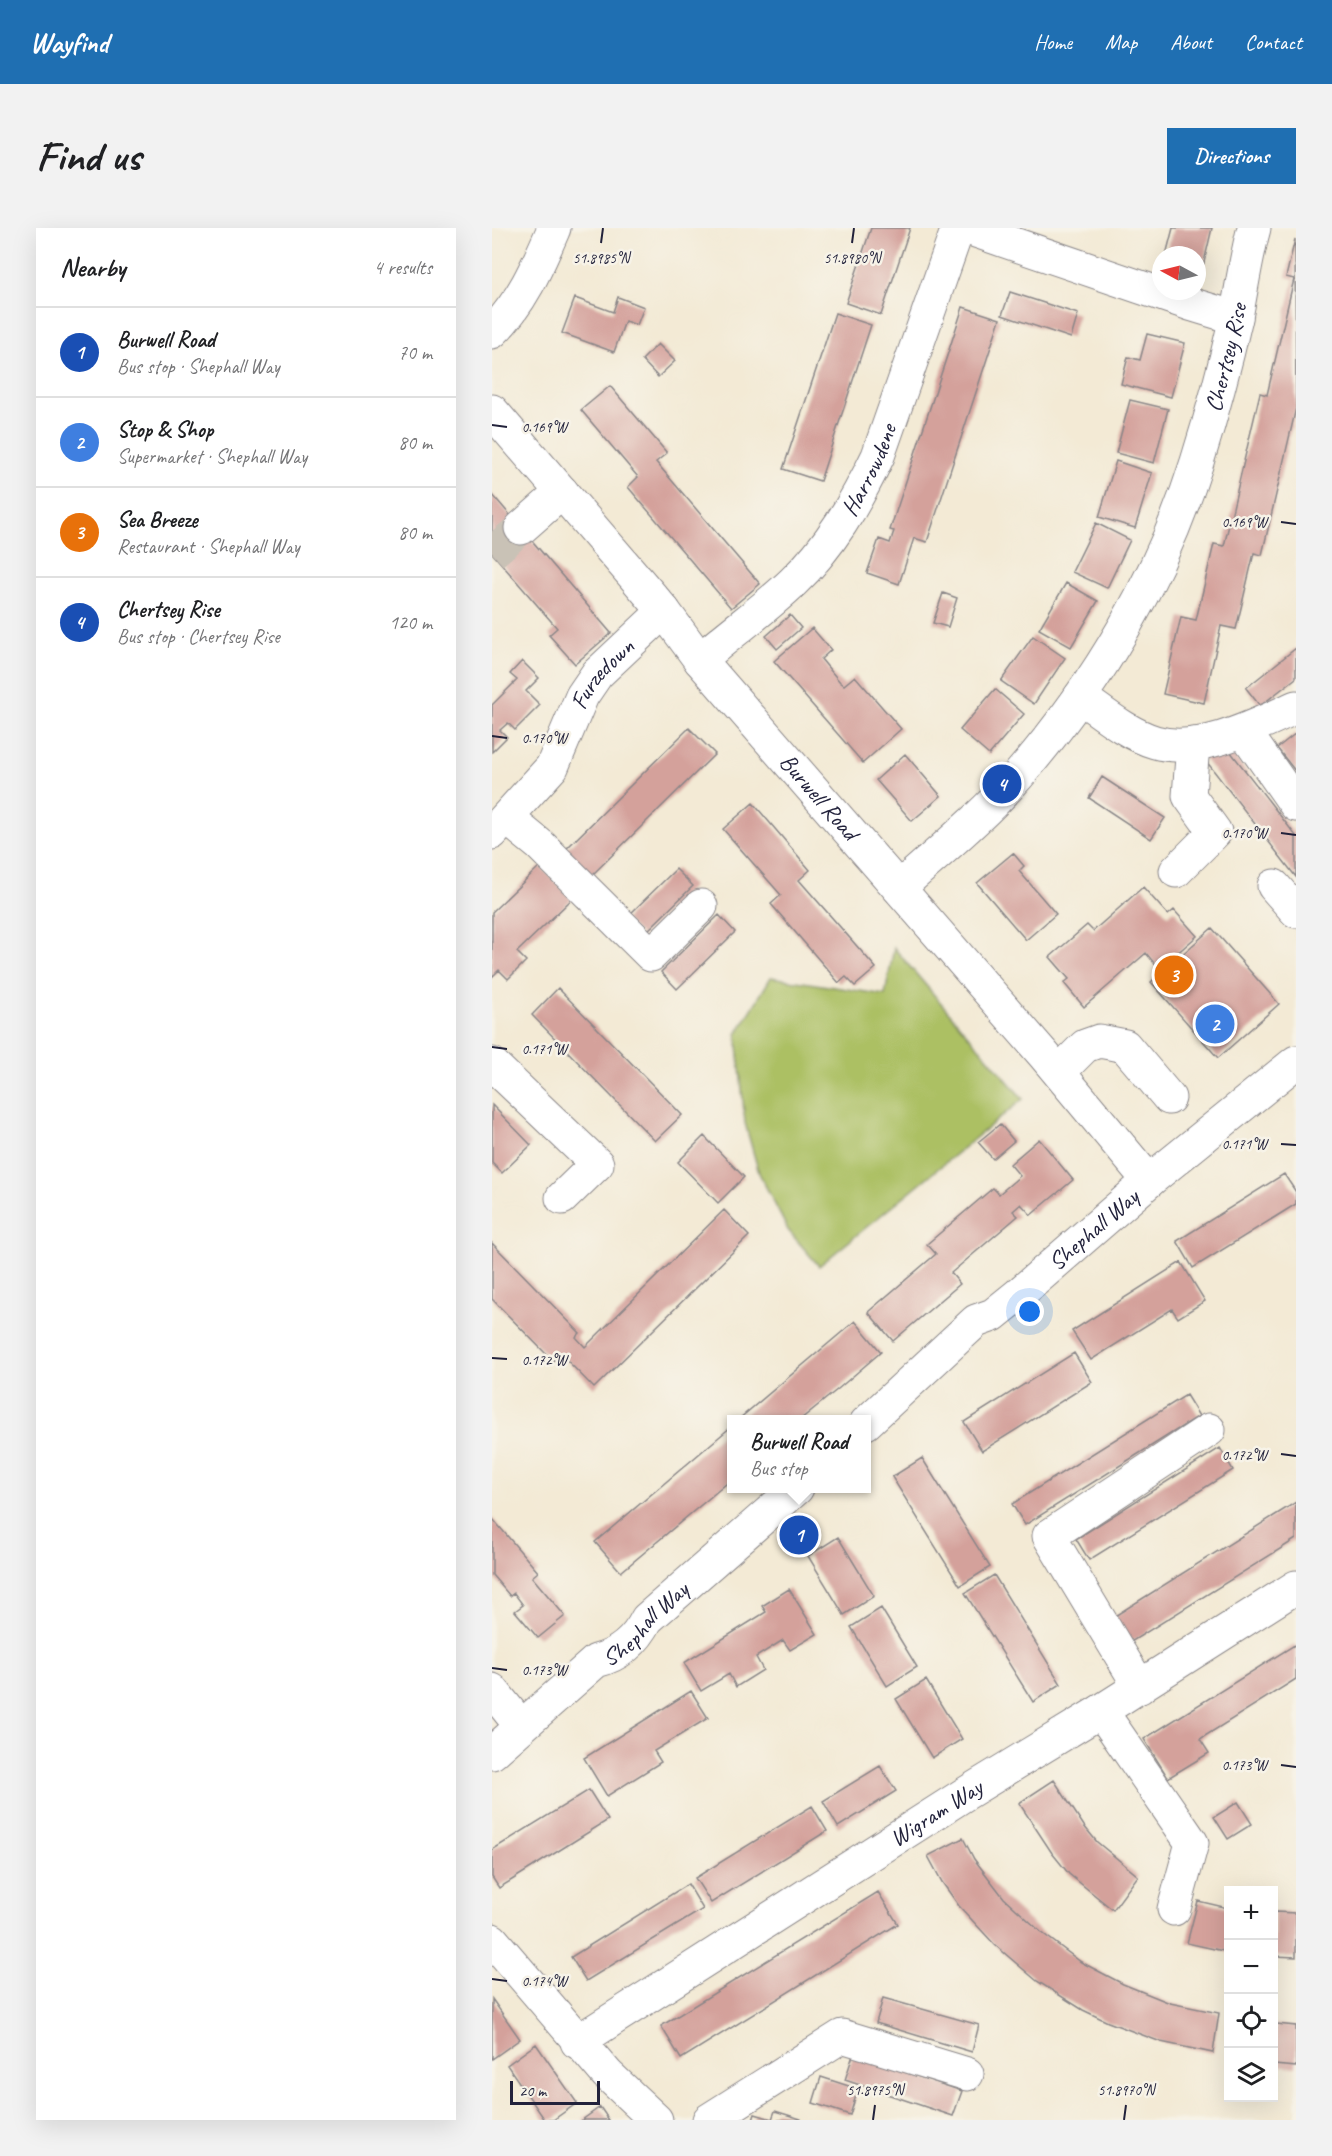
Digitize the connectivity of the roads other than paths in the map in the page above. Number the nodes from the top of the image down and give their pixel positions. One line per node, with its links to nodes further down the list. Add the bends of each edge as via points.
1 (554, 228): 6 (street, via 532,279)
2 (958, 228): 11 (street, Harrowdene, via 878,456 861,492 817,556 793,582)
3 (967, 228): 5 (street)
4 (1254, 228): 5 (street, Chertsey Rise)
5 (1236, 318): 12 (street, Chertsey Rise, via 1181,508 1141,597)
6 (492, 332)
7 (492, 411): 8 (street, Burwell Road)
8 (562, 492): 9 (street); 10 (street, Burwell Road)
9 (521, 528)
10 (664, 611): 11 (street, Burwell Road); 17 (street, Furzedown, via 597,674 582,696 552,767)
11 (700, 660): 20 (street, Burwell Road)
12 (1080, 697): 15 (street, via 1155,742 1173,746); 20 (street, Chertsey Rise, via 1018,776)
13 (1296, 707): 14 (street)
14 (1244, 731): 15 (street); 16 (street)
15 (1193, 744): 18 (street, via 1189,796 1215,832)
16 (1296, 805)
17 (500, 825): 21 (street, via 540,845 651,955)
18 (1176, 871)
19 (1274, 886): 22 (street)
20 (900, 888): 25 (street, Burwell Road)
21 (701, 906)
22 (1296, 911)
23 (1296, 1062): 27 (street, Shephall Way)
24 (492, 1064): 28 (street, via 597,1164)
25 (1059, 1072): 26 (street, via 1085,1046 1099,1041 1110,1043 1125,1047); 27 (street, Burwell Road)
26 (1169, 1098)
27 (1149, 1180): 29 (street, Shephall Way, via 1019,1294 993,1315 976,1321)
28 (562, 1198)
29 (871, 1419)
30 (1209, 1430): 33 (street, via 1049,1536)
31 (791, 1493): 36 (street, Shephall Way, via 647,1619 625,1649 596,1661)
32 (1296, 1587): 33 (street, Wigram Way)
33 (1140, 1687): 35 (street, Wigram Way)
34 (492, 1690): 36 (street)
35 (1101, 1711): 38 (street, via 1192,1843); 40 (street, Wigram Way, via 964,1794)
36 (521, 1726): 37 (street, Shephall Way)
37 (492, 1753)
38 (1174, 1909)
39 (492, 1940): 40 (street)
40 (578, 2042): 42 (street)
41 (967, 2074): 43 (street, via 842,2036)
42 (656, 2120)
43 (710, 2120)

